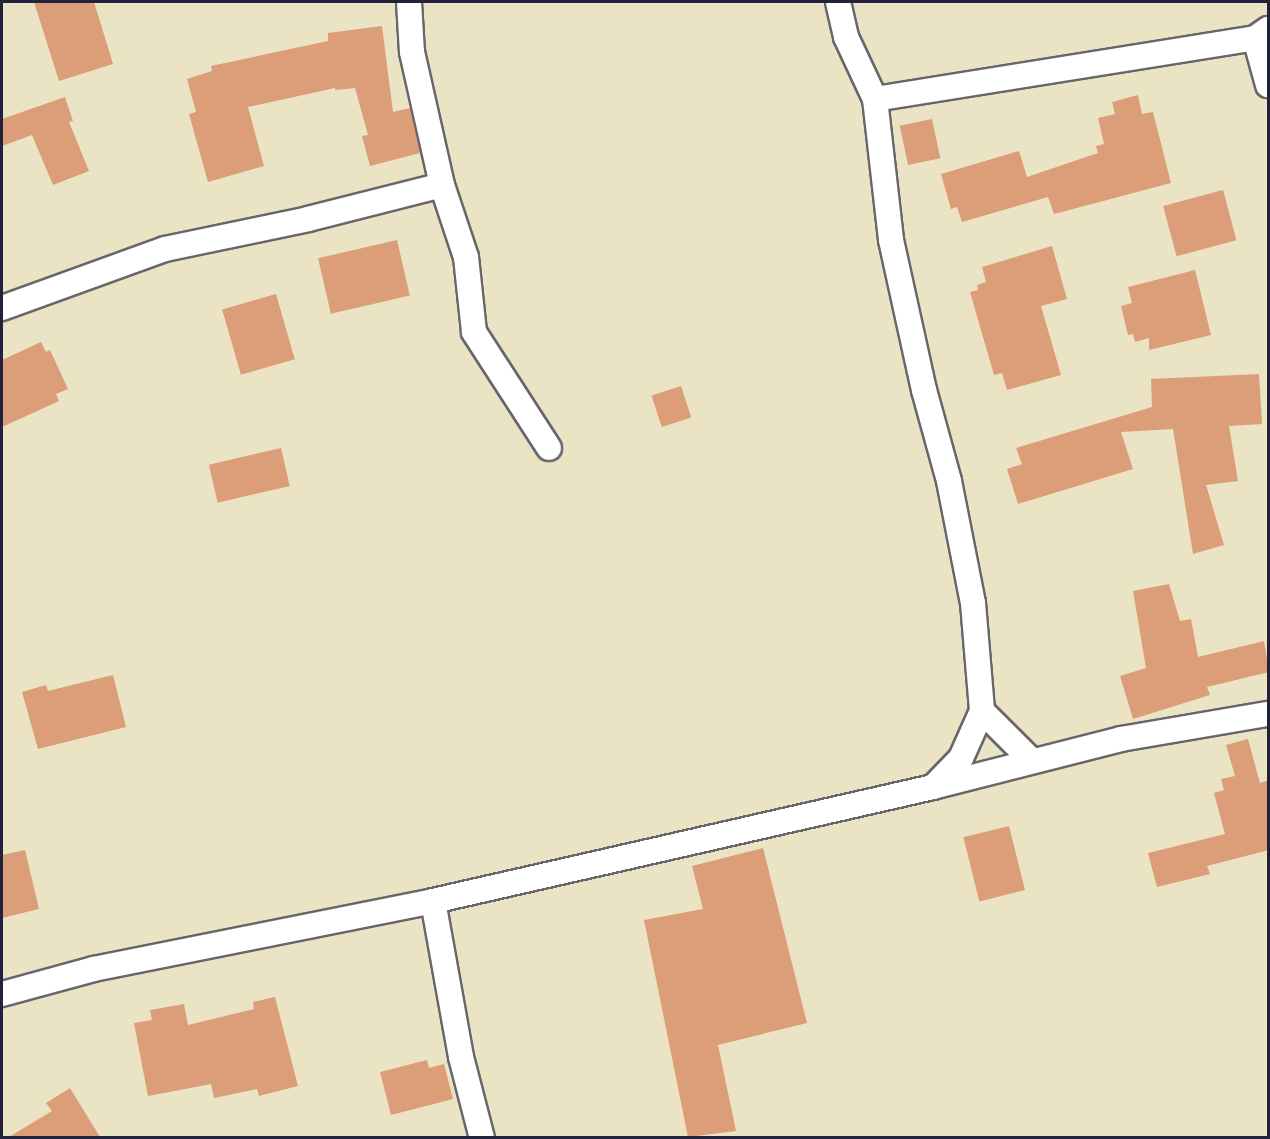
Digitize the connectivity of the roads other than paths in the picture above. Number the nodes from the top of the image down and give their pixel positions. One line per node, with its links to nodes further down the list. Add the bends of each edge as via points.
1 (409, 2): 6 (street, via 412,52)
2 (838, 2): 5 (street, via 846,37)
3 (1262, 34): 4 (street); 5 (street)
4 (1269, 85)
5 (875, 99): 9 (street, via 891,240 924,390 949,480 973,603)
6 (442, 185): 7 (street, via 165,249); 8 (street, via 466,257 474,332)
7 (2, 308)
8 (549, 448)
9 (982, 711): 11 (street); 12 (street, via 961,758)
10 (1269, 714): 11 (street, via 1120,739)
11 (1031, 760): 12 (street)
12 (933, 787): 13 (street)
13 (433, 901): 14 (street, via 94,969); 15 (street, via 461,1057)
14 (2, 994)
15 (482, 1137)

